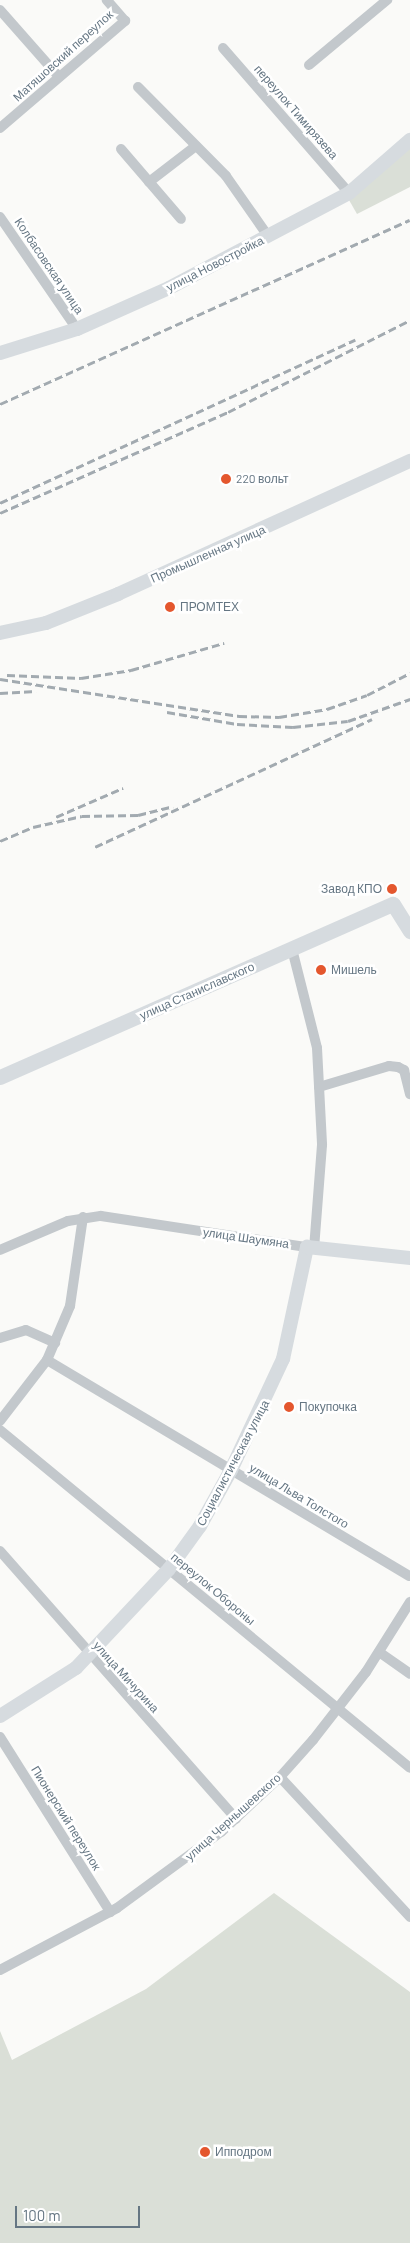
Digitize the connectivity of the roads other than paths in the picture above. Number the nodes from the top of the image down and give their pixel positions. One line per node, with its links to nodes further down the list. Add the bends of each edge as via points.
1 (107, 0): 6 (street, Матяшовский переулок, via 125,21)
2 (387, 0): 5 (street)
3 (0, 10): 6 (street)
4 (223, 48): 13 (street, переулок Тимирязева)
5 (309, 64)
6 (59, 77): 8 (street, Матяшовский переулок)
7 (138, 87): 10 (street)
8 (0, 128)
9 (410, 140): 13 (main road, улица Новостройка)
10 (196, 146): 12 (street); 16 (street, via 226,176)
11 (121, 149): 12 (street)
12 (149, 182): 15 (street)
13 (349, 193): 16 (main road, улица Новостройка)
14 (0, 217): 17 (street, Колбасовская улица)
15 (181, 219)
16 (268, 236): 17 (main road, улица Новостройка, via 170,288)
17 (77, 329): 18 (main road, улица Новостройка)
18 (0, 353)
19 (410, 461): 20 (main road, Промышленная улица, via 118,594 46,623)
20 (0, 633)
21 (410, 931): 22 (main road, улица Станиславского, via 393,904)
22 (292, 949): 23 (main road, улица Станиславского); 24 (street, Социалистическая улица, via 317,1048)
23 (0, 1077)
24 (319, 1086): 25 (street, via 389,1066 404,1070); 27 (street, Социалистическая улица, via 322,1144)
25 (410, 1094)
26 (83, 1217): 27 (street, улица Шаумяна, via 102,1216); 28 (street); 31 (street, via 70,1306)
27 (311, 1248): 29 (main road, улица Шаумяна); 35 (main road, Социалистическая улица, via 283,1359)
28 (0, 1250)
29 (410, 1258)
30 (0, 1338): 31 (street, via 26,1330)
31 (55, 1343): 32 (street)
32 (46, 1360): 33 (street); 35 (street, улица Льва Толстого)
33 (0, 1421)
34 (0, 1430): 37 (street, переулок Обороны)
35 (231, 1470): 37 (main road, Социалистическая улица, via 200,1526); 38 (street, улица Льва Толстого)
36 (0, 1551): 41 (street, улица Мичурина)
37 (169, 1569): 41 (main road, Социалистическая улица); 43 (street, переулок Обороны)
38 (410, 1576)
39 (410, 1602): 40 (street, улица Чернышевского)
40 (379, 1652): 42 (street); 43 (street, улица Чернышевского)
41 (89, 1654): 44 (main road, Социалистическая улица, via 76,1668); 48 (street, улица Мичурина)
42 (410, 1674)
43 (338, 1709): 46 (street, переулок Обороны); 47 (street, улица Чернышевского)
44 (0, 1716)
45 (0, 1737): 49 (street, Пионерский переулок)
46 (410, 1768)
47 (280, 1777): 48 (street, улица Чернышевского); 50 (street)
48 (236, 1819): 49 (street, улица Чернышевского, via 188,1859)
49 (110, 1912): 51 (street, улица Чернышевского)
50 (410, 1917)
51 (0, 1970)

